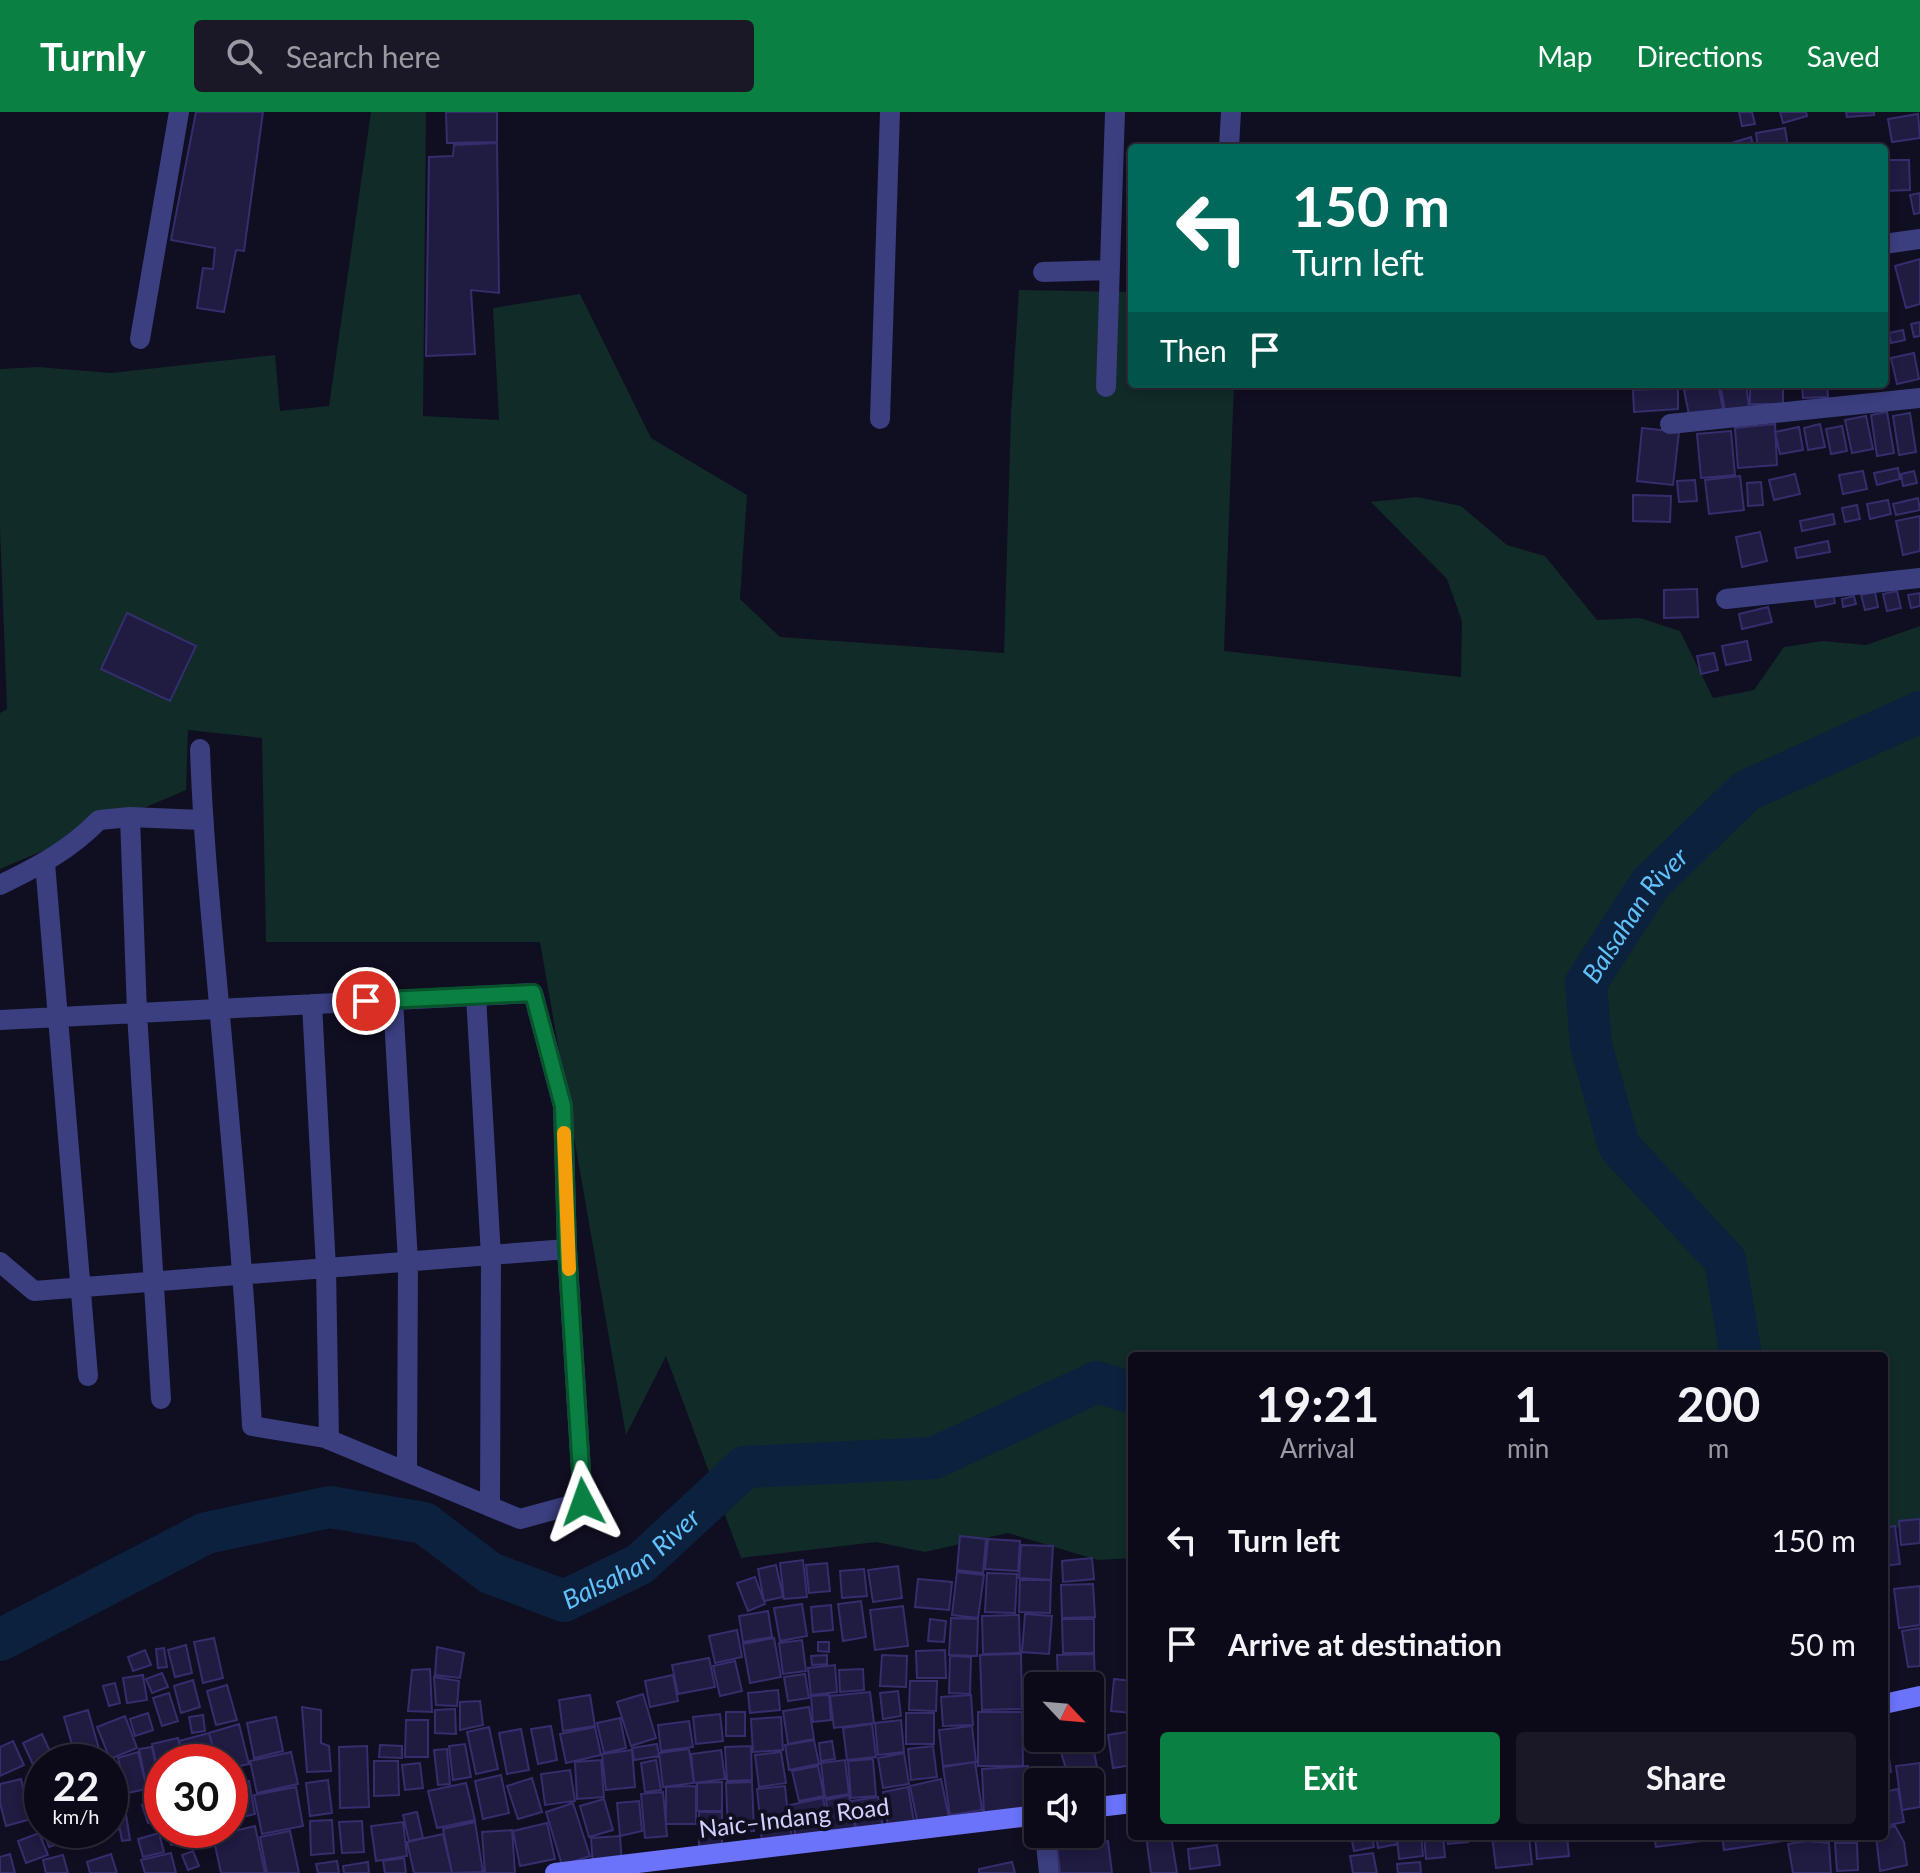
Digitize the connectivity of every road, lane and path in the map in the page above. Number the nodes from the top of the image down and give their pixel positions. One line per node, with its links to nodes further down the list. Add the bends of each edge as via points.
1 (179, 112): 10 (street)
2 (890, 112): 13 (street)
3 (1115, 112): 8 (street)
4 (1231, 112): 5 (street)
5 (1229, 144)
6 (1920, 239): 7 (street)
7 (1888, 243)
8 (1110, 270): 9 (street); 11 (street)
9 (1043, 272)
10 (140, 339)
11 (1106, 387)
12 (1920, 398): 14 (street)
13 (880, 419)
14 (1670, 424)
15 (1920, 578): 16 (street)
16 (1726, 599)
17 (200, 749): 19 (street)
18 (130, 817): 19 (street); 20 (street, via 99,820); 26 (street)
19 (202, 820): 25 (street)
20 (45, 863): 21 (street); 27 (street)
21 (0, 885)
22 (476, 996): 23 (street); 29 (street, via 533,993 563,1106); 30 (street)
23 (393, 1000): 24 (street); 32 (street)
24 (312, 1004): 25 (street); 33 (street)
25 (220, 1009): 26 (street); 34 (street)
26 (137, 1013): 27 (street); 35 (street)
27 (58, 1017): 28 (street); 36 (street)
28 (0, 1020)
29 (567, 1249): 30 (street); 41 (street, via 583,1502 520,1519)
30 (491, 1256): 32 (street); 41 (street)
31 (0, 1262): 36 (street, via 34,1291)
32 (408, 1262): 33 (street); 40 (street)
33 (326, 1268): 34 (street); 39 (street)
34 (244, 1275): 35 (street); 39 (street, via 252,1426)
35 (155, 1282): 36 (street); 38 (street)
36 (80, 1288): 37 (street)
37 (88, 1376)
38 (161, 1399)
39 (329, 1440): 40 (street)
40 (407, 1472): 41 (street)
41 (490, 1507)
42 (1920, 1696): 43 (main road)
43 (1888, 1703)
44 (1128, 1803): 45 (main road)
45 (1104, 1806)
46 (1024, 1817): 48 (main road, Naic–Indang Road)
47 (1046, 1848): 50 (street)
48 (599, 1870): 49 (main road, Naic–Indang Road)
49 (555, 1873)
50 (1049, 1873)

